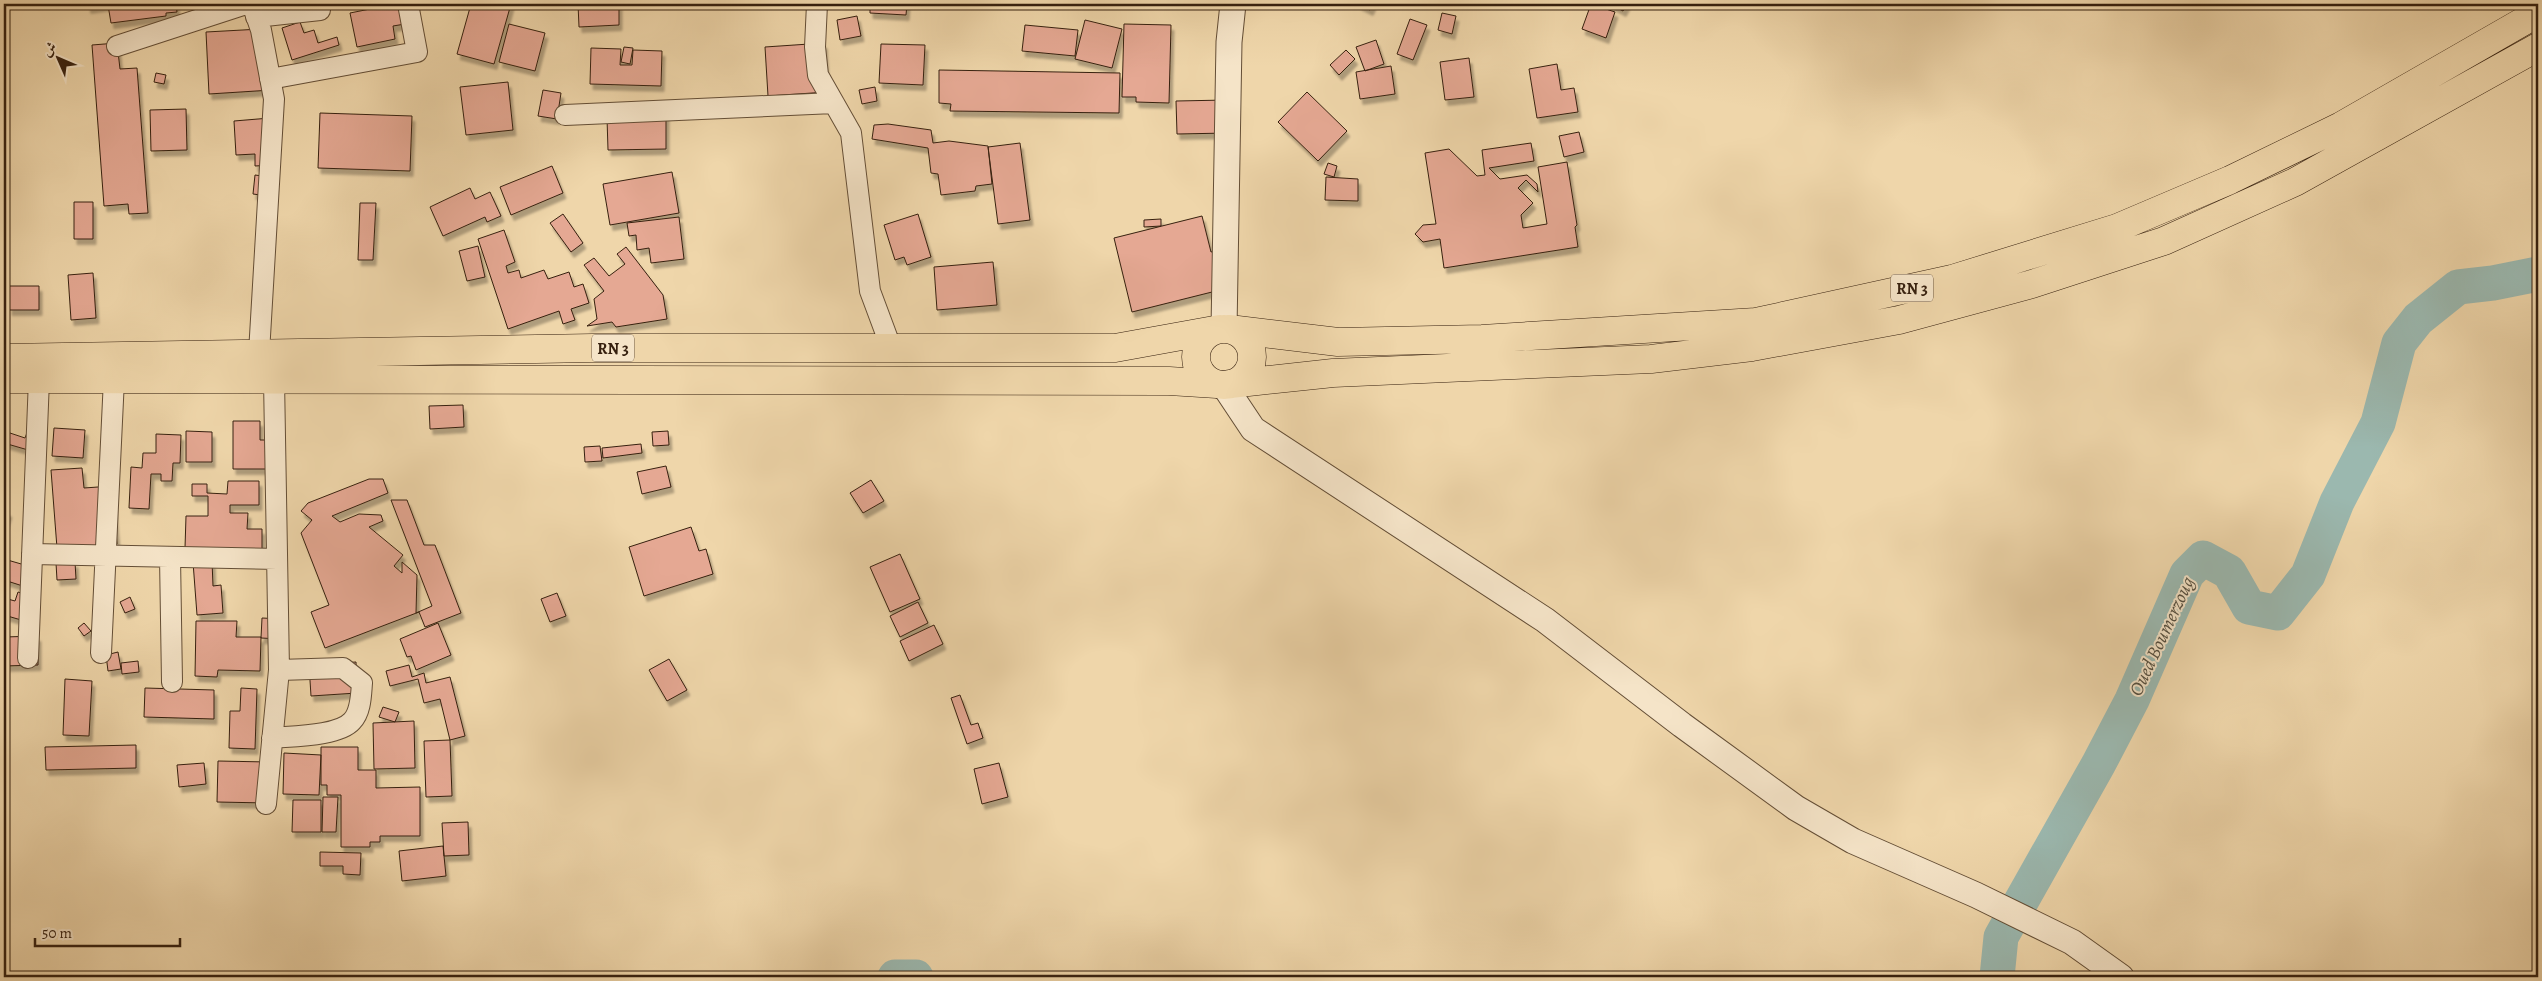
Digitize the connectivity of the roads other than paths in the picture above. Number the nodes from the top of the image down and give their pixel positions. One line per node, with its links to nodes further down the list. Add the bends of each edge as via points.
1 (319, 4): 5 (street, via 320,10)
2 (408, 4): 9 (street, via 417,52)
3 (817, 4): 10 (street, via 815,46 818,74)
4 (1233, 4): 12 (street, via 1229,42)
5 (252, 8): 7 (street); 9 (street)
6 (2538, 13): 12 (highway, RN 3, via 2341,126 2230,180 2117,228 1952,279 1756,322 1482,339 1338,342)
7 (117, 46)
8 (2538, 48): 20 (highway, RN 3, via 2295,182 2164,241 2032,284 1899,320 1752,347 1650,359 1333,373)
9 (270, 79): 14 (street, via 274,99)
10 (834, 103): 11 (street); 13 (street, via 852,133 870,291)
11 (565, 115)
12 (1224, 329): 13 (highway, RN 3, via 1115,348); 20 (highway, via 1203,338 1196,357 1202,375); 20 (highway, via 1238,332 1245,339 1252,357 1244,376)
13 (892, 350): 14 (highway, RN 3, via 593,348)
14 (259, 353): 15 (highway, RN 3)
15 (4, 358)
16 (4, 379): 17 (highway, RN 3)
17 (39, 379): 18 (highway, RN 3); 21 (street)
18 (114, 379): 19 (highway, RN 3); 22 (street)
19 (274, 379): 20 (highway, RN 3, via 1169,381); 24 (street)
20 (1223, 384): 31 (street, via 1253,428 1545,620 1796,808 1853,841 1976,894 2072,942)
21 (32, 554): 22 (street); 26 (street)
22 (105, 556): 23 (street); 25 (street)
23 (170, 557): 24 (street); 28 (street)
24 (277, 559): 27 (street)
25 (100, 653)
26 (28, 658)
27 (279, 670): 29 (street); 29 (street, via 342,668 362,683 354,720 342,730)
28 (172, 682)
29 (272, 738): 30 (street)
30 (266, 804)
31 (2121, 977)

